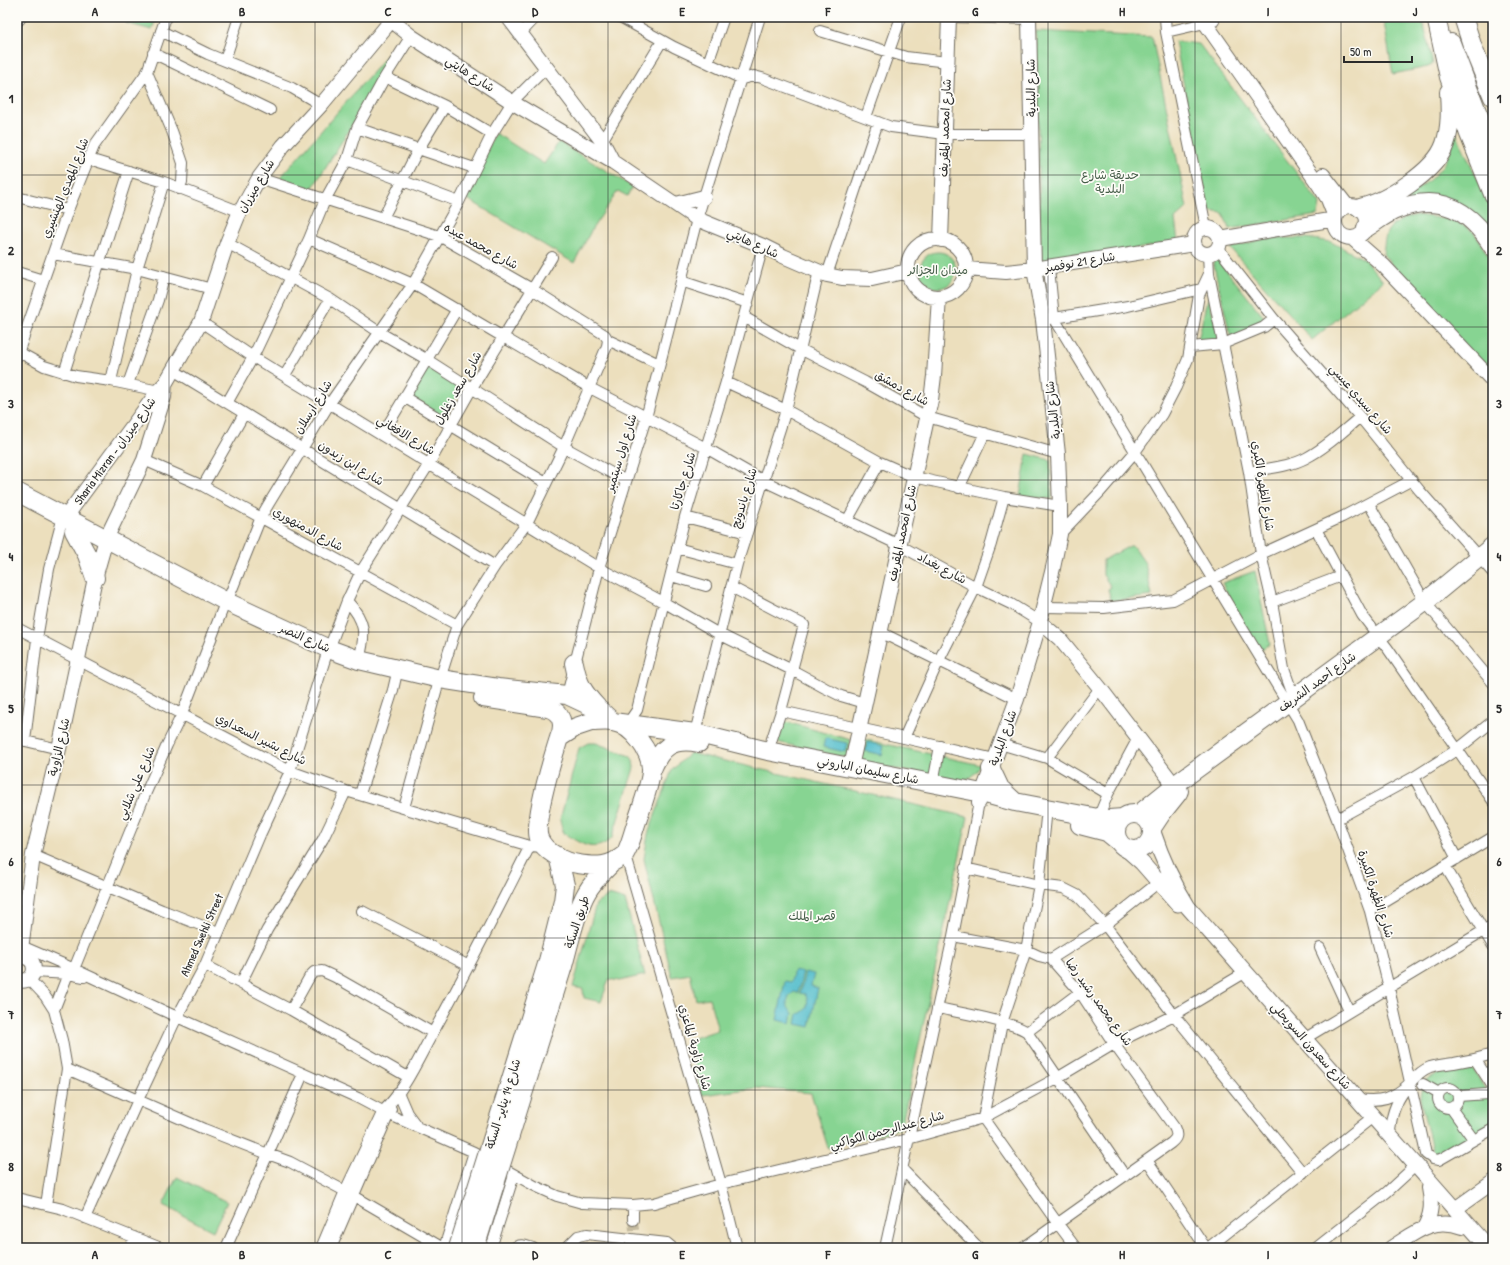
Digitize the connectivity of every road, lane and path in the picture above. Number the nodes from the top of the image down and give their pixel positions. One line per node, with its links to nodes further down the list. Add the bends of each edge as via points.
1 (166, 17): 17 (street, شارع المهدي الهنشيري)
2 (239, 17): 25 (street)
3 (508, 17): 20 (street, شارع هايتي)
4 (536, 17): 20 (street)
5 (724, 17): 27 (street)
6 (760, 17): 32 (street, شارع اول سبتمبر)
7 (901, 17): 24 (street)
8 (948, 17): 14 (street); 26 (street, شارع امحمد المقريف)
9 (1165, 17): 19 (street)
10 (1436, 17): 31 (highway)
11 (1443, 17): 45 (highway, via 1448,37)
12 (1463, 17): 33 (highway)
13 (626, 18): 22 (street)
14 (1029, 18): 43 (street, شارع البلدية)
15 (393, 19): 21 (street, شارع هايتي); 35 (street, شارع ميزران)
16 (1208, 20): 19 (street); 62 (street, via 1333,189); 66 (street, via 1321,188)
17 (161, 31): 23 (street, شارع المهدي الهنشيري); 25 (street)
18 (820, 31): 24 (street)
19 (1166, 32): 68 (street)
20 (520, 33): 28 (street, شارع هايتي)
21 (411, 36): 30 (street); 34 (street, شارع هايتي)
22 (662, 41): 27 (street); 44 (street)
23 (154, 53): 29 (street, شارع المهدي الهنشيري); 37 (street)
24 (889, 53): 26 (street, via 927,61); 38 (street)
25 (225, 60): 35 (street, via 292,88)
26 (947, 62): 42 (street, شارع امحمد المقريف)
27 (708, 63): 32 (street)
28 (546, 66): 34 (street, شارع ارسلان); 44 (street, شارع هايتي)
29 (147, 72): 47 (street, شارع المهدي الهنشيري, via 94,146); 55 (street, via 183,163)
30 (385, 77): 36 (street); 40 (street)
31 (1449, 77): 56 (highway); 62 (highway, via 1448,135 1436,161 1422,174 1380,202)
32 (742, 79): 38 (street, via 754,76 762,78); 58 (street, شارع اول سبتمبر)
33 (1493, 97)
34 (512, 102): 41 (street, شارع ارسلان); 49 (street, شارع هايتي)
35 (320, 104): 52 (street, شارع ميزران)
36 (445, 106): 41 (street); 46 (street)
37 (270, 110)
38 (866, 117): 39 (street)
39 (878, 122): 42 (street, via 891,127); 87 (street, شارع باندونج)
40 (357, 128): 46 (street); 48 (street)
41 (492, 134): 50 (street, شارع ارسلان)
42 (945, 134): 43 (street); 72 (street, شارع امحمد المقريف)
43 (1032, 134): 84 (street, شارع البلدية)
44 (602, 142): 49 (street, شارع هايتي)
45 (1493, 149)
46 (418, 150): 50 (street); 53 (street)
47 (89, 159): 51 (street); 63 (street, شارع المهدي الهنشيري)
48 (347, 160): 53 (street); 59 (street)
49 (613, 162): 61 (street, شارع هايتي)
50 (474, 168): 60 (street, شارع ارسلان)
51 (129, 171): 54 (street); 80 (street)
52 (259, 178): 59 (street, شارع محمد عبده); 64 (street, شارع ميزران)
53 (402, 180): 60 (street); 65 (street)
54 (164, 182): 55 (street); 82 (street)
55 (179, 189): 64 (street)
56 (1493, 194)
57 (17, 196): 63 (street)
58 (704, 197): 61 (street); 67 (street, شارع اول سبتمبر)
59 (325, 200): 65 (street, شارع محمد عبده); 71 (street)
60 (459, 202): 70 (street, شارع ارسلان)
61 (676, 204): 67 (street, شارع هايتي)
62 (1354, 207): 66 (street, via 1340,210); 69 (street, via 1366,215 1367,224)
63 (68, 210): 78 (street, شارع المهدي الهنشيري)
64 (241, 212): 73 (street, شارع ميزران)
65 (383, 218): 70 (street, شارع محمد عبده)
66 (1335, 218): 69 (street, via 1338,231 1344,236); 76 (street)
67 (697, 219): 75 (street, شارع هايتي); 92 (street, شارع اول سبتمبر)
68 (1206, 227): 74 (street, via 1195,233); 76 (street, via 1217,232)
69 (1361, 232): 77 (highway, via 1397,209 1438,203 1457,210 1473,221); 119 (street, via 1384,266)
70 (439, 236): 93 (street, شارع ارسلان); 95 (street, شارع محمد عبده)
71 (309, 239): 90 (street); 93 (street, شارع بغداد)
72 (941, 240): 83 (street, via 953,244 958,249 963,255); 85 (street, via 931,240 916,248)
73 (227, 243): 90 (street); 94 (street, شارع ميزران)
74 (1194, 244): 76 (street, via 1199,252); 81 (street, شارع 21 نوفمبر)
75 (763, 246): 87 (street, شارع هايتي); 99 (street, شارع جاكارتا)
76 (1216, 247): 88 (street, شارع الظهرة الكبري); 103 (street, شارع سيدي عيسي)
77 (1493, 247)
78 (53, 254): 80 (street); 91 (street, شارع المهدي الهنشيري)
79 (552, 257): 95 (street, شارع سعد زغلول)
80 (99, 263): 82 (street); 116 (street)
81 (1050, 268): 84 (street, شارع 21 نوفمبر); 102 (street)
82 (137, 269): 89 (street); 118 (street)
83 (966, 269): 84 (street, شارع 21 نوفمبر, via 1006,272); 97 (street, via 961,285 955,291)
84 (1034, 269): 102 (street, شارع البلدية)
85 (908, 271): 87 (street, شارع هايتي, via 868,279 842,278); 97 (street, via 919,290 930,296)
86 (17, 272): 91 (street)
87 (823, 273): 110 (street, شارع باندونج)
88 (1209, 274): 96 (street); 108 (street, شارع الظهرة الكبري)
89 (164, 276): 94 (street); 121 (street)
90 (291, 276): 98 (street); 112 (street)
91 (43, 280): 111 (street, شارع المهدي الهنشيري)
92 (681, 281): 99 (street); 114 (street, شارع اول سبتمبر)
93 (413, 284): 100 (street, شارع بغداد); 105 (street, شارع ارسلان)
94 (212, 289): 104 (street, شارع ميزران)
95 (532, 289): 106 (street, شارع سعد زغلول); 107 (street, شارع محمد عبده, via 605,335)
96 (1201, 289): 102 (street, via 1128,306); 109 (street)
97 (939, 297): 130 (street, شارع امحمد المقريف, via 934,376)
98 (330, 299): 105 (street); 117 (street)
99 (748, 303): 101 (street, شارع جاكارتا)
100 (457, 309): 106 (street, شارع بغداد); 113 (street)
101 (744, 317): 110 (street, شارع دمشق); 120 (street, شارع جاكارتا)
102 (1048, 319): 139 (street); 140 (street, شارع البلدية)
103 (1274, 319): 108 (street, via 1264,327); 131 (street, شارع سيدي عيسي)
104 (201, 322): 112 (street, شارع الافغاني); 115 (street, شارع ميزران)
105 (379, 332): 113 (street); 127 (street, شارع ارسلان)
106 (503, 336): 123 (street, شارع سعد زغلول); 124 (street, شارع بغداد)
107 (608, 340): 114 (street, شارع محمد عبده); 124 (street)
108 (1223, 344): 109 (street); 144 (street, شارع الظهرة الكبري)
109 (1191, 347): 139 (street, via 1176,387 1162,414)
110 (800, 349): 128 (street, شارع باندونج); 130 (street, شارع دمشق)
111 (18, 353): 116 (street)
112 (253, 357): 117 (street, شارع الافغاني); 126 (street)
113 (426, 359): 123 (street); 125 (street)
114 (659, 364): 132 (street, شارع اول سبتمبر)
115 (173, 370): 122 (street, شارع ميزران); 126 (street, شارع ابن زيدون)
116 (64, 373): 118 (street)
117 (285, 375): 127 (street, شارع الافغاني)
118 (110, 381): 121 (street)
119 (1493, 381)
120 (726, 382): 128 (street); 137 (street, شارع جاكارتا)
121 (128, 384): 122 (street)
122 (163, 388): 141 (street, شارع الزاوية, via 164,397); 162 (street, Sharia Mizran - شارع ميزران)
123 (472, 388): 133 (street, شارع سعد زغلول); 136 (street)
124 (590, 388): 132 (street, شارع بغداد); 136 (street)
125 (404, 397): 133 (street); 135 (street)
126 (226, 402): 129 (street, شارع ابن زيدون)
127 (330, 403): 135 (street, شارع الافغاني); 138 (street, شارع ارسلان)
128 (786, 410): 142 (street); 146 (street, شارع باندونج)
129 (244, 414): 138 (street, شارع ابن زيدون); 150 (street)
130 (927, 417): 134 (street, شارع دمشق); 145 (street, شارع امحمد المقريف)
131 (1360, 417): 144 (street, via 1318,452 1305,459); 147 (street, شارع سيدي عيسي)
132 (646, 418): 137 (street, شارع بغداد); 148 (street, شارع اول سبتمبر)
133 (451, 426): 143 (street, شارع سعد زغلول); 149 (street)
134 (985, 433): 140 (street, شارع دمشق); 151 (street)
135 (382, 435): 143 (street, شارع الافغاني)
136 (564, 447): 148 (street); 149 (street)
137 (706, 448): 146 (street, شارع بغداد); 159 (street, شارع جاكارتا)
138 (303, 449): 157 (street, شارع ابن زيدون); 158 (street, شارع ارسلان)
139 (1134, 452): 165 (street); 178 (street)
140 (1058, 454): 156 (street, شارع البلدية)
141 (144, 460): 150 (street, شارع الدمنهوري); 166 (street, شارع الزاوية)
142 (880, 462): 145 (street); 160 (street)
143 (429, 464): 157 (street, شارع سعد زغلول); 161 (street, شارع الافغاني)
144 (1249, 472): 169 (street, شارع الظهرة الكبري)
145 (914, 477): 151 (street); 167 (street, شارع امحمد المقريف)
146 (762, 480): 160 (street, شارع بغداد); 164 (street, شارع باندونج)
147 (1412, 480): 155 (street); 170 (street, شارع سيدي عيسي)
148 (626, 481): 173 (street, شارع اول سبتمبر)
149 (546, 483): 161 (street)
150 (203, 486): 158 (street, شارع الدمنهوري)
151 (959, 488): 153 (street)
152 (17, 492): 162 (highway, شارع النصر)
153 (1004, 498): 156 (street); 181 (street)
154 (17, 500): 162 (highway, شارع النصر)
155 (1369, 504): 163 (street); 186 (street)
156 (1060, 506): 165 (street, شارع البلدية)
157 (401, 509): 172 (street, شارع ابن زيدون); 174 (street, شارع سعد زغلول)
158 (261, 517): 174 (street, شارع الدمنهوري); 185 (street, شارع ارسلان)
159 (686, 517): 164 (street); 168 (street, شارع جاكارتا)
160 (848, 519): 167 (street, شارع بغداد)
161 (527, 523): 172 (street); 173 (street, شارع الافغاني)
162 (67, 525): 166 (highway, شارع النصر); 177 (highway, via 87,555); 193 (street, via 49,569)
163 (1316, 529): 169 (street); 176 (street)
164 (747, 533): 171 (street, شارع باندونج)
165 (1060, 534): 187 (street, شارع البلدية)
166 (105, 543): 177 (street, شارع الزاوية); 185 (highway, شارع النصر)
167 (899, 545): 181 (street, شارع بغداد); 191 (street, شارع امحمد المقريف)
168 (677, 548): 171 (street); 175 (street, شارع جاكارتا)
169 (1261, 554): 178 (street); 183 (street, شارع الظهرة الكبري)
170 (1489, 560): 186 (highway, شارع أحمد الشريف)
171 (737, 564): 180 (street, شارع باندونج)
172 (495, 566): 189 (street)
173 (599, 568): 184 (street, شارع الافغاني); 199 (street, شارع اول سبتمبر)
174 (360, 573): 182 (street, شارع سعد زغلول); 189 (street, شارع الدمنهوري)
175 (671, 576): 179 (street); 184 (street, شارع جاكارتا)
176 (1341, 576): 183 (street); 194 (street, via 1362,615)
177 (95, 578): 196 (street, شارع الزاوية)
178 (1214, 579): 187 (street, via 1173,600 1104,608); 202 (street)
179 (706, 586)
180 (731, 587): 192 (street, شارع باندونج); 201 (street, via 804,625)
181 (976, 587): 188 (street, شارع بغداد); 198 (street)
182 (347, 601): 195 (street, Ahmed Swehli Street); 197 (street, via 362,624 364,642)
183 (1272, 602): 200 (street, شارع الظهرة الكبري)
184 (665, 603): 192 (street, شارع الافغاني); 213 (street, شارع جاكارتا, via 637,710)
185 (225, 605): 195 (highway, شارع النصر); 212 (street, شارع علي شلابي)
186 (1429, 606): 194 (highway, شارع أحمد الشريف); 204 (street)
187 (1044, 607): 188 (street, شارع البلدية)
188 (1040, 622): 206 (street, شارع بغداد, via 1060,639); 207 (street, شارع البلدية)
189 (457, 625): 205 (street)
190 (17, 628): 193 (street, شارع بشير السعداوي)
191 (880, 632): 198 (street); 208 (street, شارع امحمد المقريف)
192 (719, 634): 201 (street, شارع الافغاني); 216 (street, شارع باندونج)
193 (37, 639): 196 (street, شارع بشير السعداوي); 219 (street)
194 (1381, 641): 209 (highway, شارع أحمد الشريف); 223 (street)
195 (328, 653): 197 (highway, شارع النصر); 203 (highway, شارع النصر, via 358,667); 228 (street, Ahmed Swehli Street)
196 (78, 659): 212 (street, شارع بشير السعداوي); 222 (street, شارع الزاوية)
197 (359, 660): 205 (highway, شارع النصر)
198 (940, 660): 207 (street); 217 (street)
199 (574, 663): 210 (street, شارع اول سبتمبر); 213 (highway, via 578,681 586,696)
200 (1284, 669): 202 (street); 209 (street, شارع الظهرة الكبري)
201 (792, 670): 208 (street, شارع الافغاني, via 830,691); 211 (street)
202 (1272, 676): 209 (street)
203 (396, 677): 205 (highway, شارع النصر); 234 (street)
204 (1493, 682)
205 (439, 683): 210 (highway, شارع النصر, via 495,700); 239 (street)
206 (1100, 688): 218 (street, شارع بغداد); 225 (street)
207 (1017, 699): 220 (street, شارع البلدية)
208 (865, 703): 215 (street, شارع امحمد المقريف)
209 (1294, 708): 232 (highway, شارع أحمد الشريف); 243 (street, شارع الظهرة الكبيرة)
210 (563, 710): 213 (highway, شارع النصر); 213 (highway, via 576,727); 247 (highway, طريق السكة, via 537,828)
211 (781, 711): 215 (street); 224 (street)
212 (182, 714): 228 (street, شارع بشير السعداوي); 256 (street, شارع علي شلابي)
213 (614, 719): 216 (highway, شارع سليمان الباروني); 229 (highway, شارع النصر, via 632,731 642,744 650,761)
214 (1493, 721): 223 (street)
215 (859, 728): 217 (street); 227 (street, شارع امحمد المقريف)
216 (695, 733): 224 (highway, شارع سليمان الباروني)
217 (904, 738): 221 (street)
218 (1138, 738): 232 (street, شارع بغداد); 235 (street)
219 (21, 740): 222 (street)
220 (1000, 744): 225 (street); 226 (street, شارع البلدية)
221 (940, 746): 226 (street); 231 (street)
222 (59, 749): 250 (street, شارع الزاوية)
223 (1458, 750): 230 (street); 237 (street)
224 (768, 751): 227 (highway, شارع سليمان الباروني)
225 (1047, 758): 235 (street)
226 (993, 764): 236 (street, شارع البلدية); 238 (highway, via 1000,788)
227 (851, 767): 231 (highway, شارع سليمان الباروني)
228 (290, 771): 233 (street, شارع بشير السعداوي); 263 (street, Ahmed Swehli Street)
229 (651, 772): 236 (highway, شارع سليمان الباروني, via 666,747 682,741 899,788); 248 (highway, شارع سليمان الباروني, via 641,807)
230 (1414, 777): 243 (street); 249 (street)
231 (933, 783): 236 (highway, شارع سليمان الباروني)
232 (1178, 789): 240 (highway, شارع أحمد الشريف); 244 (highway, شارع أحمد الشريف)
233 (346, 791): 234 (street, شارع بشير السعداوي); 277 (street, via 323,839 267,930)
234 (360, 794): 239 (street, شارع بشير السعداوي)
235 (1108, 794): 242 (street)
236 (981, 798): 238 (highway, شارع سليمان الباروني); 241 (highway, شارع سليمان الباروني); 253 (street)
237 (1493, 801)
238 (1015, 802): 242 (highway, شارع سليمان الباروني)
239 (404, 808): 247 (street, شارع بشير السعداوي)
240 (1131, 816): 242 (highway, شارع سليمان الباروني); 244 (highway, via 1147,819); 246 (highway, via 1117,826 1116,831)
241 (1046, 818): 246 (highway, شارع سليمان الباروني, via 1107,832); 255 (street)
242 (1098, 818)
243 (1337, 819): 258 (street, شارع الظهرة الكبيرة)
244 (1153, 830): 246 (highway, via 1152,838 1144,848 1131,850); 251 (main road, شارع سعدون السويحلي)
245 (1493, 836): 249 (street)
246 (1122, 844): 254 (main road, شارع سعدون السويحلي)
247 (544, 850): 248 (highway, via 576,864 593,866); 271 (highway, طريق السكة, via 565,885); 273 (street)
248 (618, 859): 271 (highway, طريق السكة, via 596,879 586,893); 323 (street, شارع زاوية الماعزي)
249 (1456, 859): 252 (street)
250 (32, 861): 256 (street); 259 (street); 268 (street, شارع الزاوية)
251 (1164, 863): 254 (main road, via 1157,855 1149,858 1148,865); 289 (main road, شارع سعدون السويحلي, via 1188,907)
252 (1445, 866): 258 (street); 262 (street)
253 (965, 868): 255 (street); 264 (street)
254 (1156, 879): 260 (street); 275 (main road, شارع سعدون السويحلي)
255 (1038, 885): 260 (street, via 1063,888 1077,895); 267 (street)
256 (108, 886): 263 (street); 274 (street, شارع علي شلابي)
257 (362, 911): 273 (street)
258 (1370, 911): 278 (street, شارع الظهرة الكبيرة)
259 (17, 918)
260 (1105, 925): 269 (street); 284 (street)
261 (1493, 925): 262 (street)
262 (1483, 930): 265 (street); 278 (street)
263 (218, 932): 272 (street, Ahmed Swehli Street)
264 (953, 936): 267 (street, شارع محمد رشيد رضا); 280 (street)
265 (1493, 946)
266 (1320, 948): 283 (street)
267 (1026, 950): 269 (street, شارع محمد رشيد رضا); 286 (street)
268 (19, 951): 270 (street, شارع عبدالرحمن الكواكبي); 276 (street, via 28,958)
269 (1051, 959): 279 (street, شارع محمد رشيد رضا)
270 (61, 963): 274 (street, شارع عبدالرحمن الكواكبي); 276 (street)
271 (556, 963): 343 (highway, شارع 14 يناير- السكة, bridge); 344 (highway, شارع 14 يناير- السكة, bridge)
272 (205, 966): 277 (street); 285 (street, Ahmed Swehli Street)
273 (469, 966): 288 (street)
274 (71, 971): 276 (street); 281 (street, شارع علي شلابي); 285 (street, شارع عبدالرحمن الكواكبي)
275 (1241, 975): 284 (street, شارع عبدالرحمن الكواكبي); 308 (main road, شارع سعدون السويحلي)
276 (25, 978): 281 (street, via 45,996)
277 (240, 983): 282 (street)
278 (1389, 988): 283 (street); 297 (street, شارع الظهرة الكبيرة)
279 (1080, 992): 287 (street); 290 (street, شارع محمد رشيد رضا)
280 (938, 1008): 286 (street); 313 (street)
281 (54, 1010): 293 (street)
282 (291, 1010): 288 (street, via 310,976 314,972 322,971); 295 (street)
283 (1349, 1011): 289 (street)
284 (1174, 1015): 290 (street, شارع عبدالرحمن الكواكبي); 319 (street)
285 (177, 1017): 294 (street, شارع عبدالرحمن الكواكبي); 304 (street, Ahmed Swehli Street)
286 (1002, 1023): 287 (street); 307 (street)
287 (1027, 1032): 296 (street)
288 (433, 1033): 295 (street)
289 (1304, 1039): 303 (main road, شارع سعدون السويحلي)
290 (1114, 1044): 296 (street, شارع عبدالرحمن الكواكبي); 316 (street, شارع محمد رشيد رضا, via 1174,1127 1177,1137)
291 (1493, 1054): 292 (street)
292 (1475, 1059): 297 (street, via 1431,1067 1423,1070); 299 (street)
293 (66, 1069): 304 (street); 328 (street)
294 (303, 1074): 306 (street, شارع عبدالرحمن الكواكبي); 315 (street)
295 (408, 1077): 300 (street)
296 (1057, 1078): 307 (street, شارع عبدالرحمن الكواكبي); 321 (street)
297 (1411, 1082): 303 (street, via 1383,1100); 310 (street, شارع الظهرة الكبيرة, via 1426,1154 1433,1159 1439,1160); 311 (street, via 1392,1113)
298 (1423, 1084): 301 (street)
299 (1491, 1091): 302 (street)
300 (398, 1092): 306 (street); 309 (street, via 407,1113)
301 (1439, 1092): 302 (street, via 1446,1088 1453,1089); 305 (street, via 1437,1101 1442,1108)
302 (1458, 1096): 305 (street, via 1457,1104)
303 (1358, 1099): 311 (main road, شارع سعدون السويحلي)
304 (138, 1100): 315 (street); 330 (street, Ahmed Swehli Street)
305 (1451, 1108): 312 (street)
306 (386, 1113): 309 (street, شارع عبدالرحمن الكواكبي); 325 (street)
307 (983, 1118): 313 (street, شارع عبدالرحمن الكواكبي); 332 (street)
308 (1369, 1120): 318 (main road, شارع سعدون السويحلي); 319 (street)
309 (418, 1127): 314 (street, شارع عبدالرحمن الكواكبي)
310 (1493, 1129)
311 (1390, 1136): 329 (main road, شارع سعدون السويحلي)
312 (1471, 1136)
313 (908, 1139): 317 (street); 323 (street, شارع عبدالرحمن الكواكبي)
314 (474, 1152): 320 (street, شارع عبدالرحمن الكواكبي); 342 (street)
315 (268, 1154): 325 (street); 339 (street)
316 (1147, 1160): 321 (street); 355 (street)
317 (902, 1169): 351 (street); 352 (street)
318 (1412, 1169): 324 (main road, شارع سعدون السويحلي); 356 (street)
319 (1303, 1173): 355 (street)
320 (514, 1175): 327 (street, شارع عبدالرحمن الكواكبي, via 557,1196 582,1203); 345 (street)
321 (1125, 1176): 332 (street)
322 (1493, 1182): 329 (street)
323 (721, 1184): 327 (street, شارع عبدالرحمن الكواكبي, via 654,1203); 350 (street, شارع زاوية الماعزي)
324 (1429, 1188): 333 (main road, شارع سعدون السويحلي); 334 (street, via 1431,1209)
325 (350, 1194): 340 (street); 341 (street); 342 (street)
326 (17, 1198): 328 (street)
327 (633, 1204): 331 (street)
328 (46, 1205): 330 (street)
329 (1455, 1209): 359 (main road, شارع سعدون السويحلي)
330 (85, 1218): 335 (street)
331 (633, 1220)
332 (1058, 1224): 353 (street); 354 (street)
333 (1462, 1227): 334 (street, via 1443,1223); 358 (main road, شارع سعدون السويحلي)
334 (1424, 1228): 357 (street)
335 (134, 1237): 337 (street); 338 (street)
336 (661, 1245): 348 (street, via 634,1235 587,1234 578,1236); 349 (street, via 669,1244)
337 (130, 1248)
338 (161, 1248)
339 (226, 1248)
340 (321, 1248)
341 (331, 1248)
342 (444, 1248)
343 (458, 1248)
344 (475, 1248)
345 (491, 1248)
346 (514, 1248): 347 (street, via 522,1245)
347 (532, 1248)
348 (566, 1248)
349 (673, 1248)
350 (737, 1248)
351 (885, 1248)
352 (979, 1248)
353 (1023, 1248)
354 (1076, 1248)
355 (1207, 1248)
356 (1316, 1248)
357 (1391, 1248)
358 (1480, 1248)
359 (1489, 1248)

